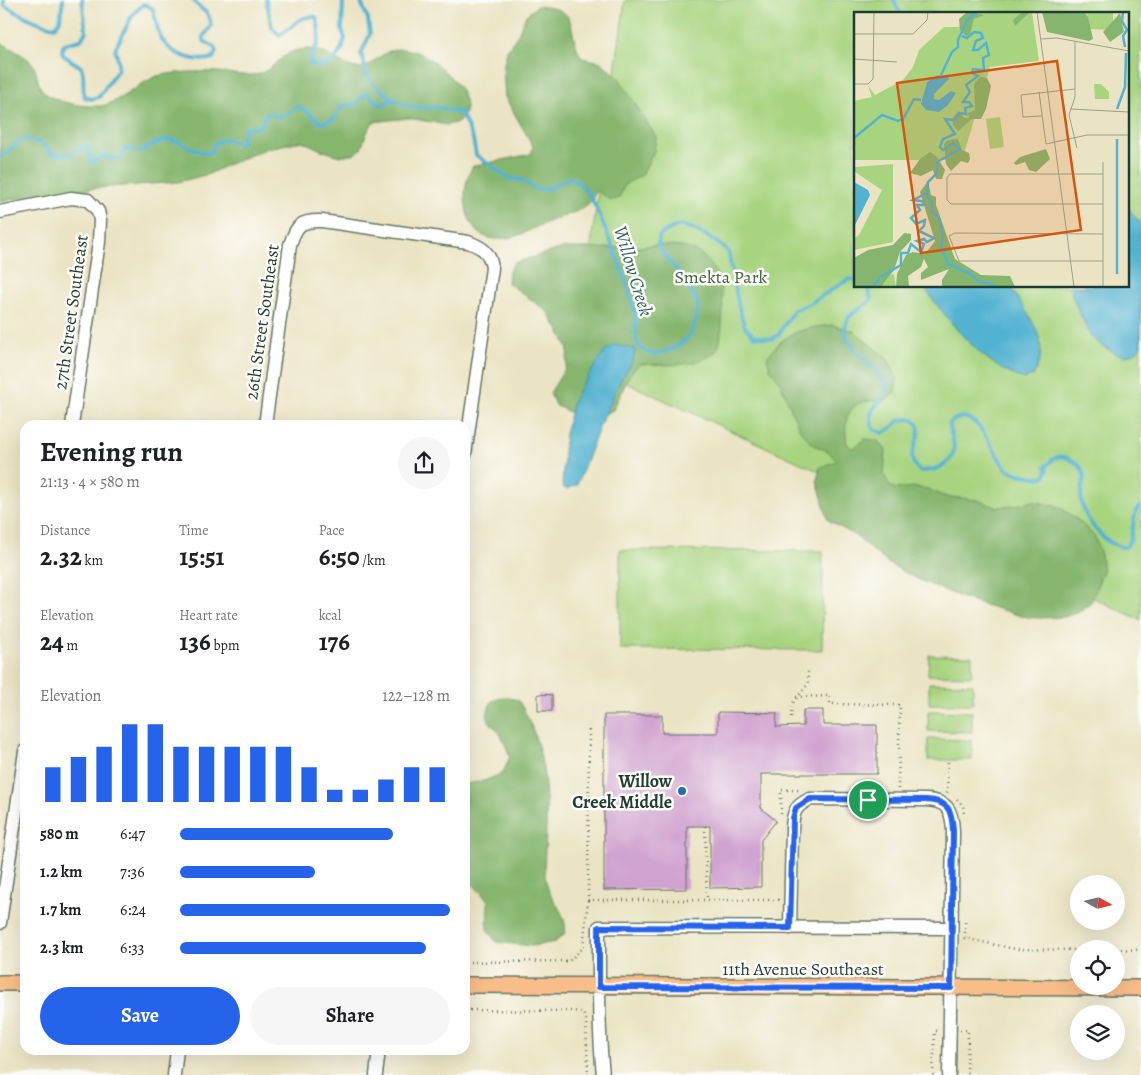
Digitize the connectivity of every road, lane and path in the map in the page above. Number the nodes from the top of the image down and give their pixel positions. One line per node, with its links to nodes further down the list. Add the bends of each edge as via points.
1 (0, 212): 2 (street, 27th Street Southeast, via 71,198 88,200 98,211 99,237)
2 (73, 420)
3 (266, 420): 4 (street, 26th Street Southeast, via 293,234 298,225 322,221 468,242 487,253 491,259 491,277)
4 (470, 420)
5 (808, 669): 6 (path, via 808,684)
6 (796, 697): 7 (path); 12 (path, via 830,696 830,704 900,705)
7 (791, 717)
8 (589, 730): 16 (path)
9 (948, 762): 13 (path)
10 (20, 785): 19 (street)
11 (781, 790): 14 (path)
12 (898, 790)
13 (947, 793)
14 (781, 820)
15 (705, 826): 17 (path)
16 (588, 900): 17 (path); 26 (path, via 583,948 569,961)
17 (707, 900): 18 (path)
18 (780, 900)
19 (0, 923)
20 (790, 928): 21 (street); 21 (street, via 792,823 796,808 810,799 936,800 943,803 951,813 953,831); 30 (street, via 599,927)
21 (951, 928): 31 (street)
22 (965, 938): 24 (path, via 1015,949)
23 (1125, 949): 25 (path)
24 (1070, 950)
25 (1141, 950)
26 (470, 962)
27 (0, 983): 28 (main road)
28 (20, 983)
29 (470, 985): 30 (main road, 11th Avenue Southeast)
30 (599, 987): 31 (main road, 11th Avenue Southeast); 40 (street)
31 (951, 988): 32 (main road, 11th Avenue Southeast); 34 (street)
32 (1141, 988)
33 (470, 1010): 39 (path, via 583,1013)
34 (951, 1030): 41 (street); 42 (path, via 968,1030)
35 (176, 1055): 37 (street)
36 (378, 1055): 38 (street)
37 (174, 1075)
38 (376, 1075)
39 (588, 1075)
40 (603, 1075)
41 (949, 1075)
42 (967, 1075)

